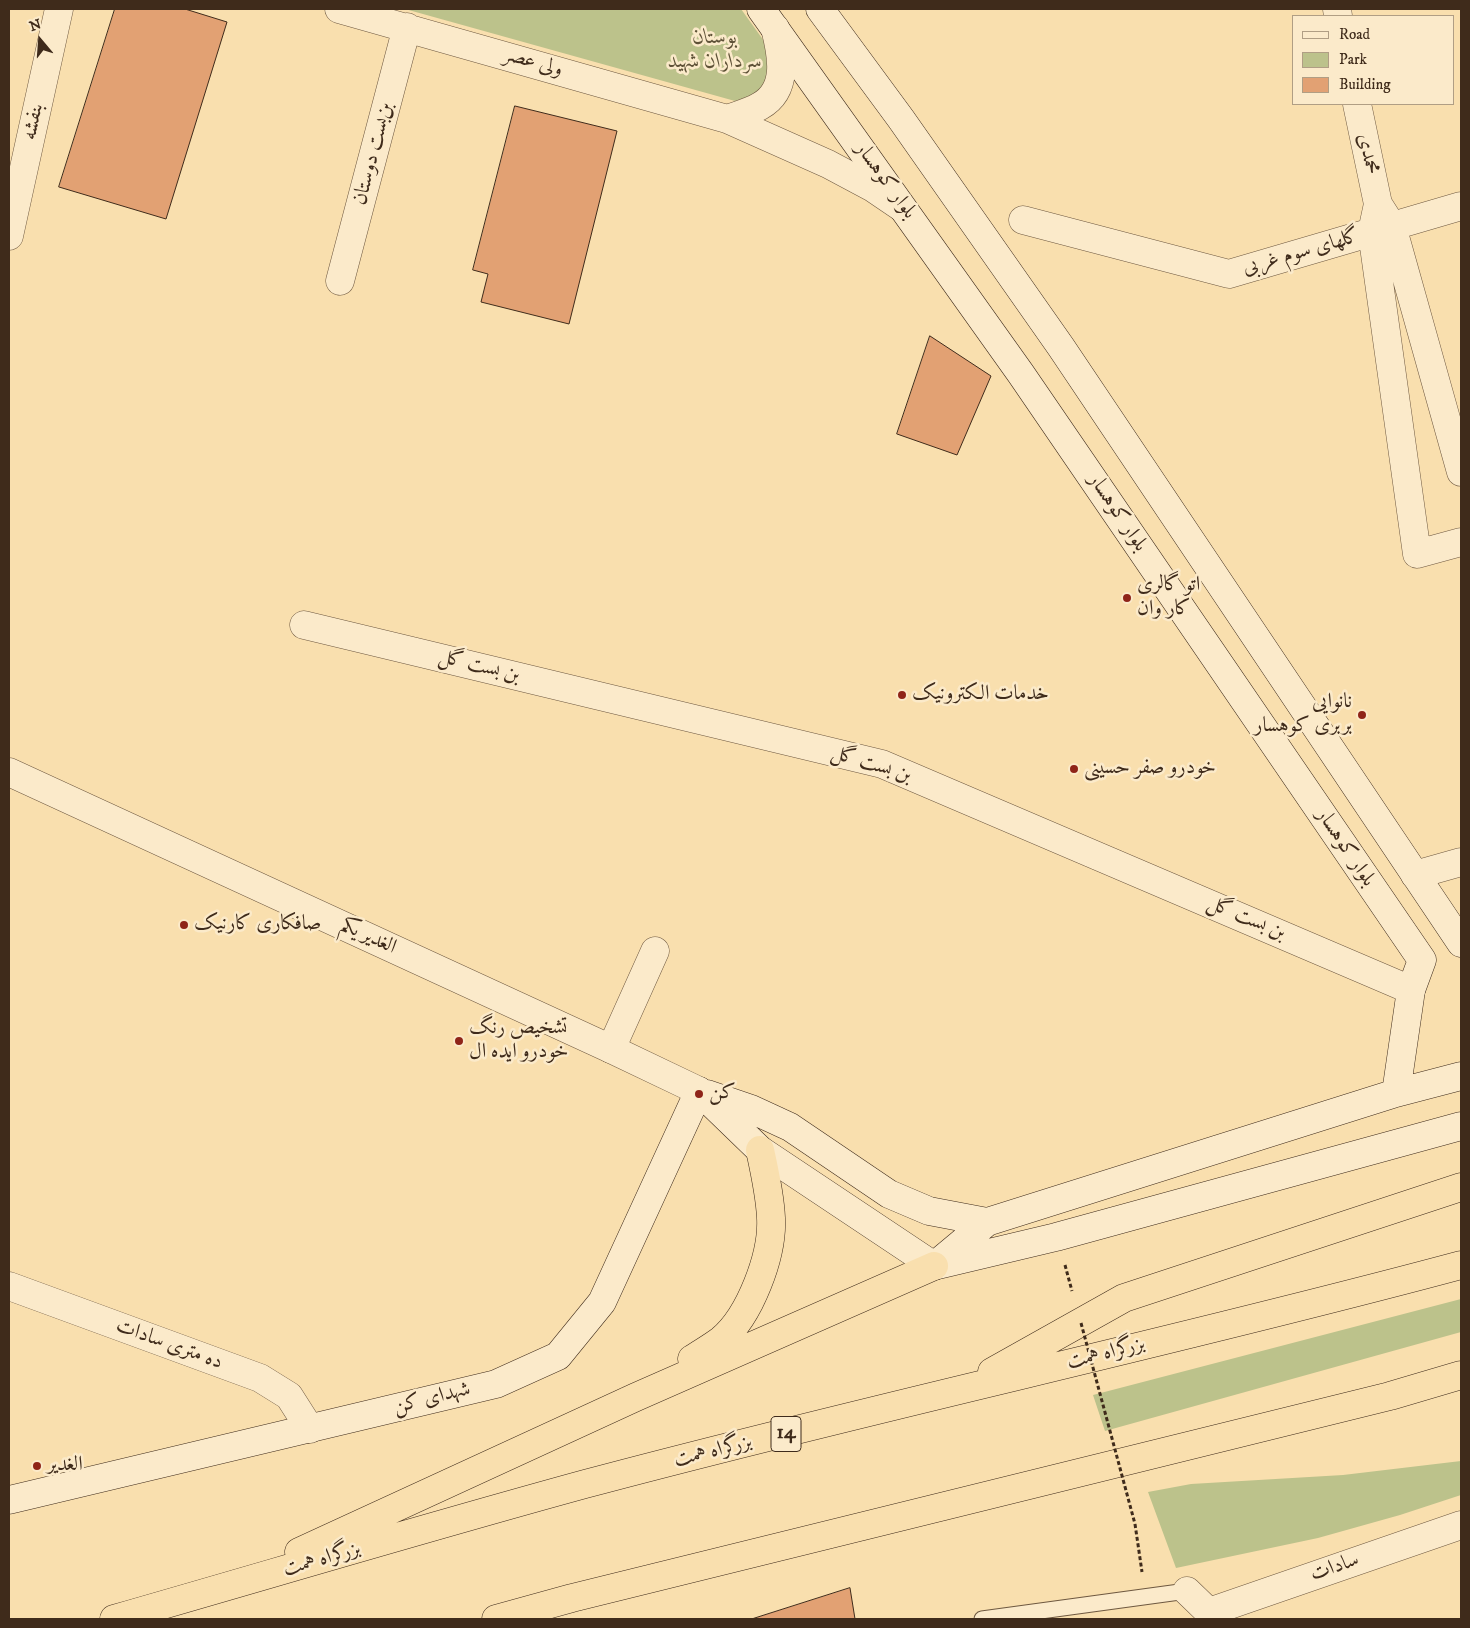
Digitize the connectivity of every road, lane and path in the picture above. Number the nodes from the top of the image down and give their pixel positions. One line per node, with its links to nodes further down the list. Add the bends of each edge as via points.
1 (59, 9): 12 (street, بنفشه)
2 (339, 9): 5 (street, ولی عصر)
3 (820, 9): 19 (street, بلوار کوهسار, via 1060,347)
4 (768, 18): 7 (street, via 781,51 783,67 780,81 771,98 760,106); 9 (street, بلوار کوهسار)
5 (407, 27): 7 (street, ولی عصر); 13 (street, بن‌بست دوستان)
6 (1357, 105): 11 (street, محمدی)
7 (727, 119): 9 (street, ولی عصر, via 828,164)
8 (1461, 206): 11 (street, گلهای سوم غربی)
9 (906, 210): 22 (street, بلوار کوهسار, via 1022,374)
10 (1023, 220): 11 (street, گلهای سوم غربی, via 1229,274)
11 (1381, 221): 14 (street); 15 (street, via 1417,554)
12 (9, 236)
13 (340, 281)
14 (1461, 472)
15 (1461, 542)
16 (304, 625): 23 (street, بن بست گل, via 882,764)
17 (9, 772): 24 (street, الغدیر یکم)
18 (1461, 862): 19 (street)
19 (1415, 875): 20 (street, بلوار کوهسار)
20 (1460, 940): 22 (street)
21 (654, 951): 24 (street)
22 (1422, 960): 23 (street)
23 (1411, 990): 27 (street)
24 (610, 1049): 26 (street, الغدیر یکم)
25 (1461, 1076): 27 (street)
26 (699, 1091): 29 (street); 31 (street, via 790,1127 889,1194 929,1211); 43 (street, شهدای کن, via 602,1302 558,1356 496,1384)
27 (1396, 1093): 31 (street)
28 (1461, 1126): 34 (street, via 1056,1237)
29 (760, 1150): 34 (street); 42 (highway, via 772,1220 766,1260 750,1300 722,1339)
30 (1461, 1187): 37 (highway, via 1124,1298)
31 (987, 1222): 34 (street)
32 (1062, 1256): 36 (path)
33 (1461, 1265): 39 (highway, بزرگراه همت / 14)
34 (934, 1266): 42 (highway)
35 (9, 1286): 43 (street, ده متری سادات, via 260,1378 289,1396)
36 (1074, 1295)
37 (1081, 1323): 39 (highway); 46 (path, bridge, via 1135,1524)
38 (1461, 1375): 41 (highway)
39 (959, 1390): 47 (highway, بزرگراه همت / 14, via 585,1484)
40 (1461, 1390): 41 (highway)
41 (1390, 1396): 49 (highway)
42 (636, 1397): 47 (highway)
43 (310, 1429): 44 (street, شهدای کن)
44 (9, 1500)
45 (1461, 1525): 50 (street, سادات)
46 (1141, 1572)
47 (212, 1591): 51 (highway, بزرگراه همت / 14)
48 (1188, 1591): 50 (street); 54 (lane)
49 (572, 1598): 52 (highway); 53 (highway)
50 (1212, 1616)
51 (114, 1619)
52 (496, 1619)
53 (535, 1619)
54 (982, 1619)

